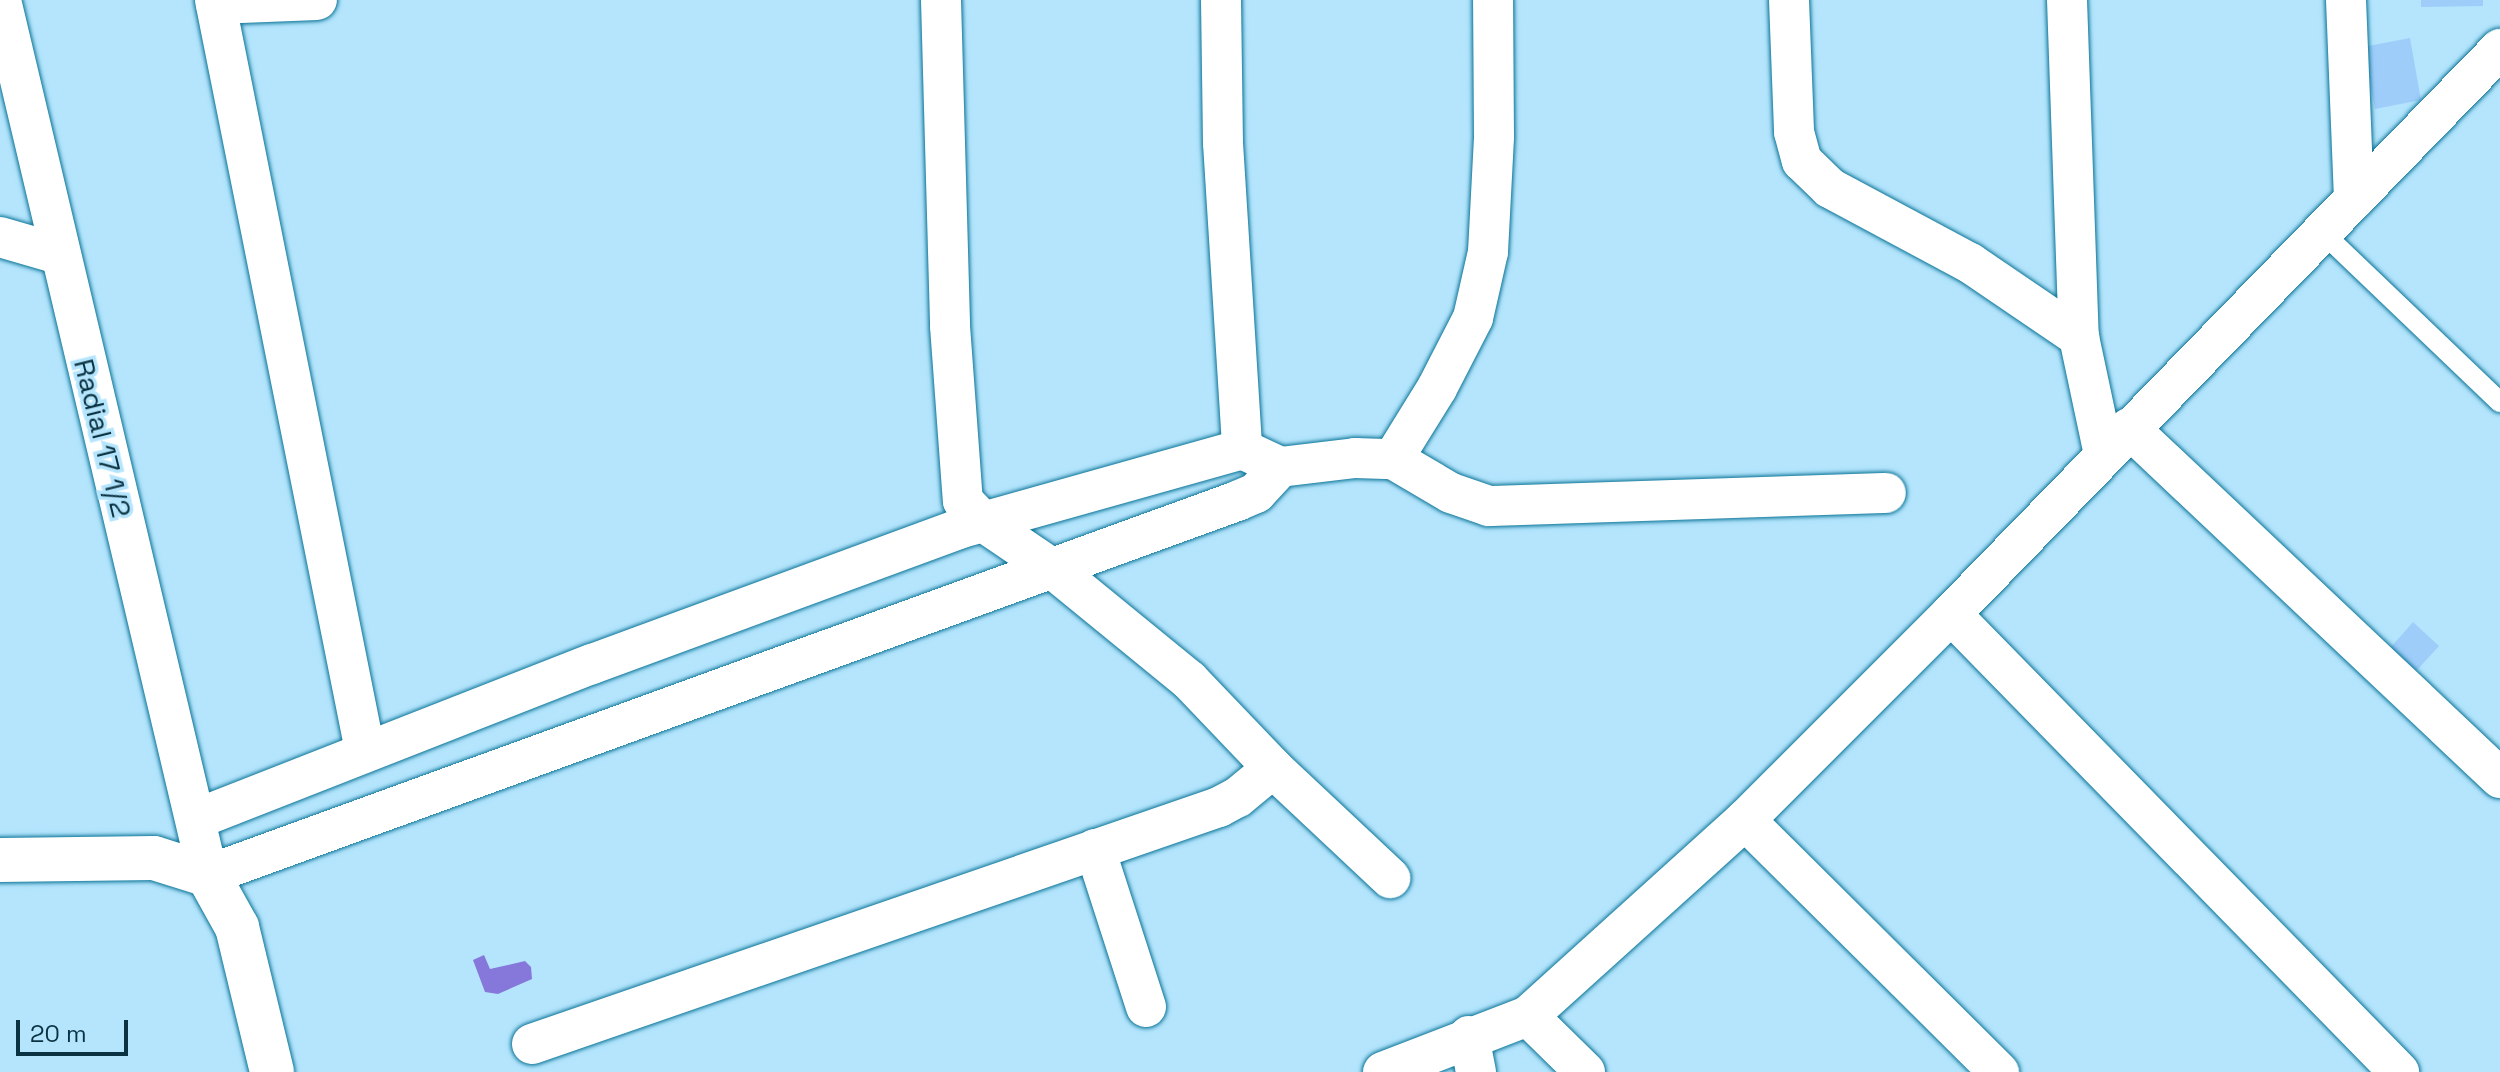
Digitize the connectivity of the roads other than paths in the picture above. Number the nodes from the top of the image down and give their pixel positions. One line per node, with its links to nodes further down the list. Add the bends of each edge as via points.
1 (1, 0): 14 (street, Radial 17 1/2)
2 (317, 0): 9 (street)
3 (941, 0): 22 (street, via 950,326 961,479 963,501)
4 (1221, 0): 18 (street, via 1223,143)
5 (1493, 0): 19 (street, via 1494,136 1485,265 1473,318)
6 (1789, 0): 15 (street, via 1794,132 1802,161 1830,188 1982,270)
7 (2067, 0): 15 (street)
8 (2346, 0): 11 (street)
9 (215, 2): 25 (street)
10 (2500, 49): 11 (street)
11 (2354, 199): 12 (street)
12 (2323, 233): 16 (lane); 17 (street)
13 (0, 237): 14 (street)
14 (59, 254): 28 (street, Radial 17 1/2)
15 (2079, 337): 17 (street)
16 (2500, 402)
17 (2116, 442): 24 (street); 27 (street)
18 (1242, 449): 20 (street); 22 (street)
19 (1393, 459): 20 (street); 21 (street, via 1451,493 1489,506)
20 (1280, 467): 23 (street, via 1256,493)
21 (1886, 493)
22 (982, 521): 23 (street); 25 (street)
23 (1053, 569): 26 (street, via 1182,675); 32 (street)
24 (1951, 614): 29 (street); 42 (street)
25 (365, 751): 28 (street)
26 (1273, 768): 30 (street, via 1219,807); 33 (street)
27 (2500, 778)
28 (196, 819): 32 (street, Radial 17 1/2)
29 (1745, 820): 35 (street); 41 (street)
30 (1095, 849): 34 (street); 36 (street)
31 (0, 860): 32 (street, via 154,858)
32 (208, 875): 38 (street, Radial 17 1/2, via 237,927)
33 (1390, 878)
34 (1146, 1007)
35 (1528, 1016): 37 (street); 40 (street)
36 (532, 1044)
37 (1473, 1054): 39 (street)
38 (272, 1072)
39 (1383, 1072)
40 (1585, 1072)
41 (1999, 1072)
42 (2399, 1072)

